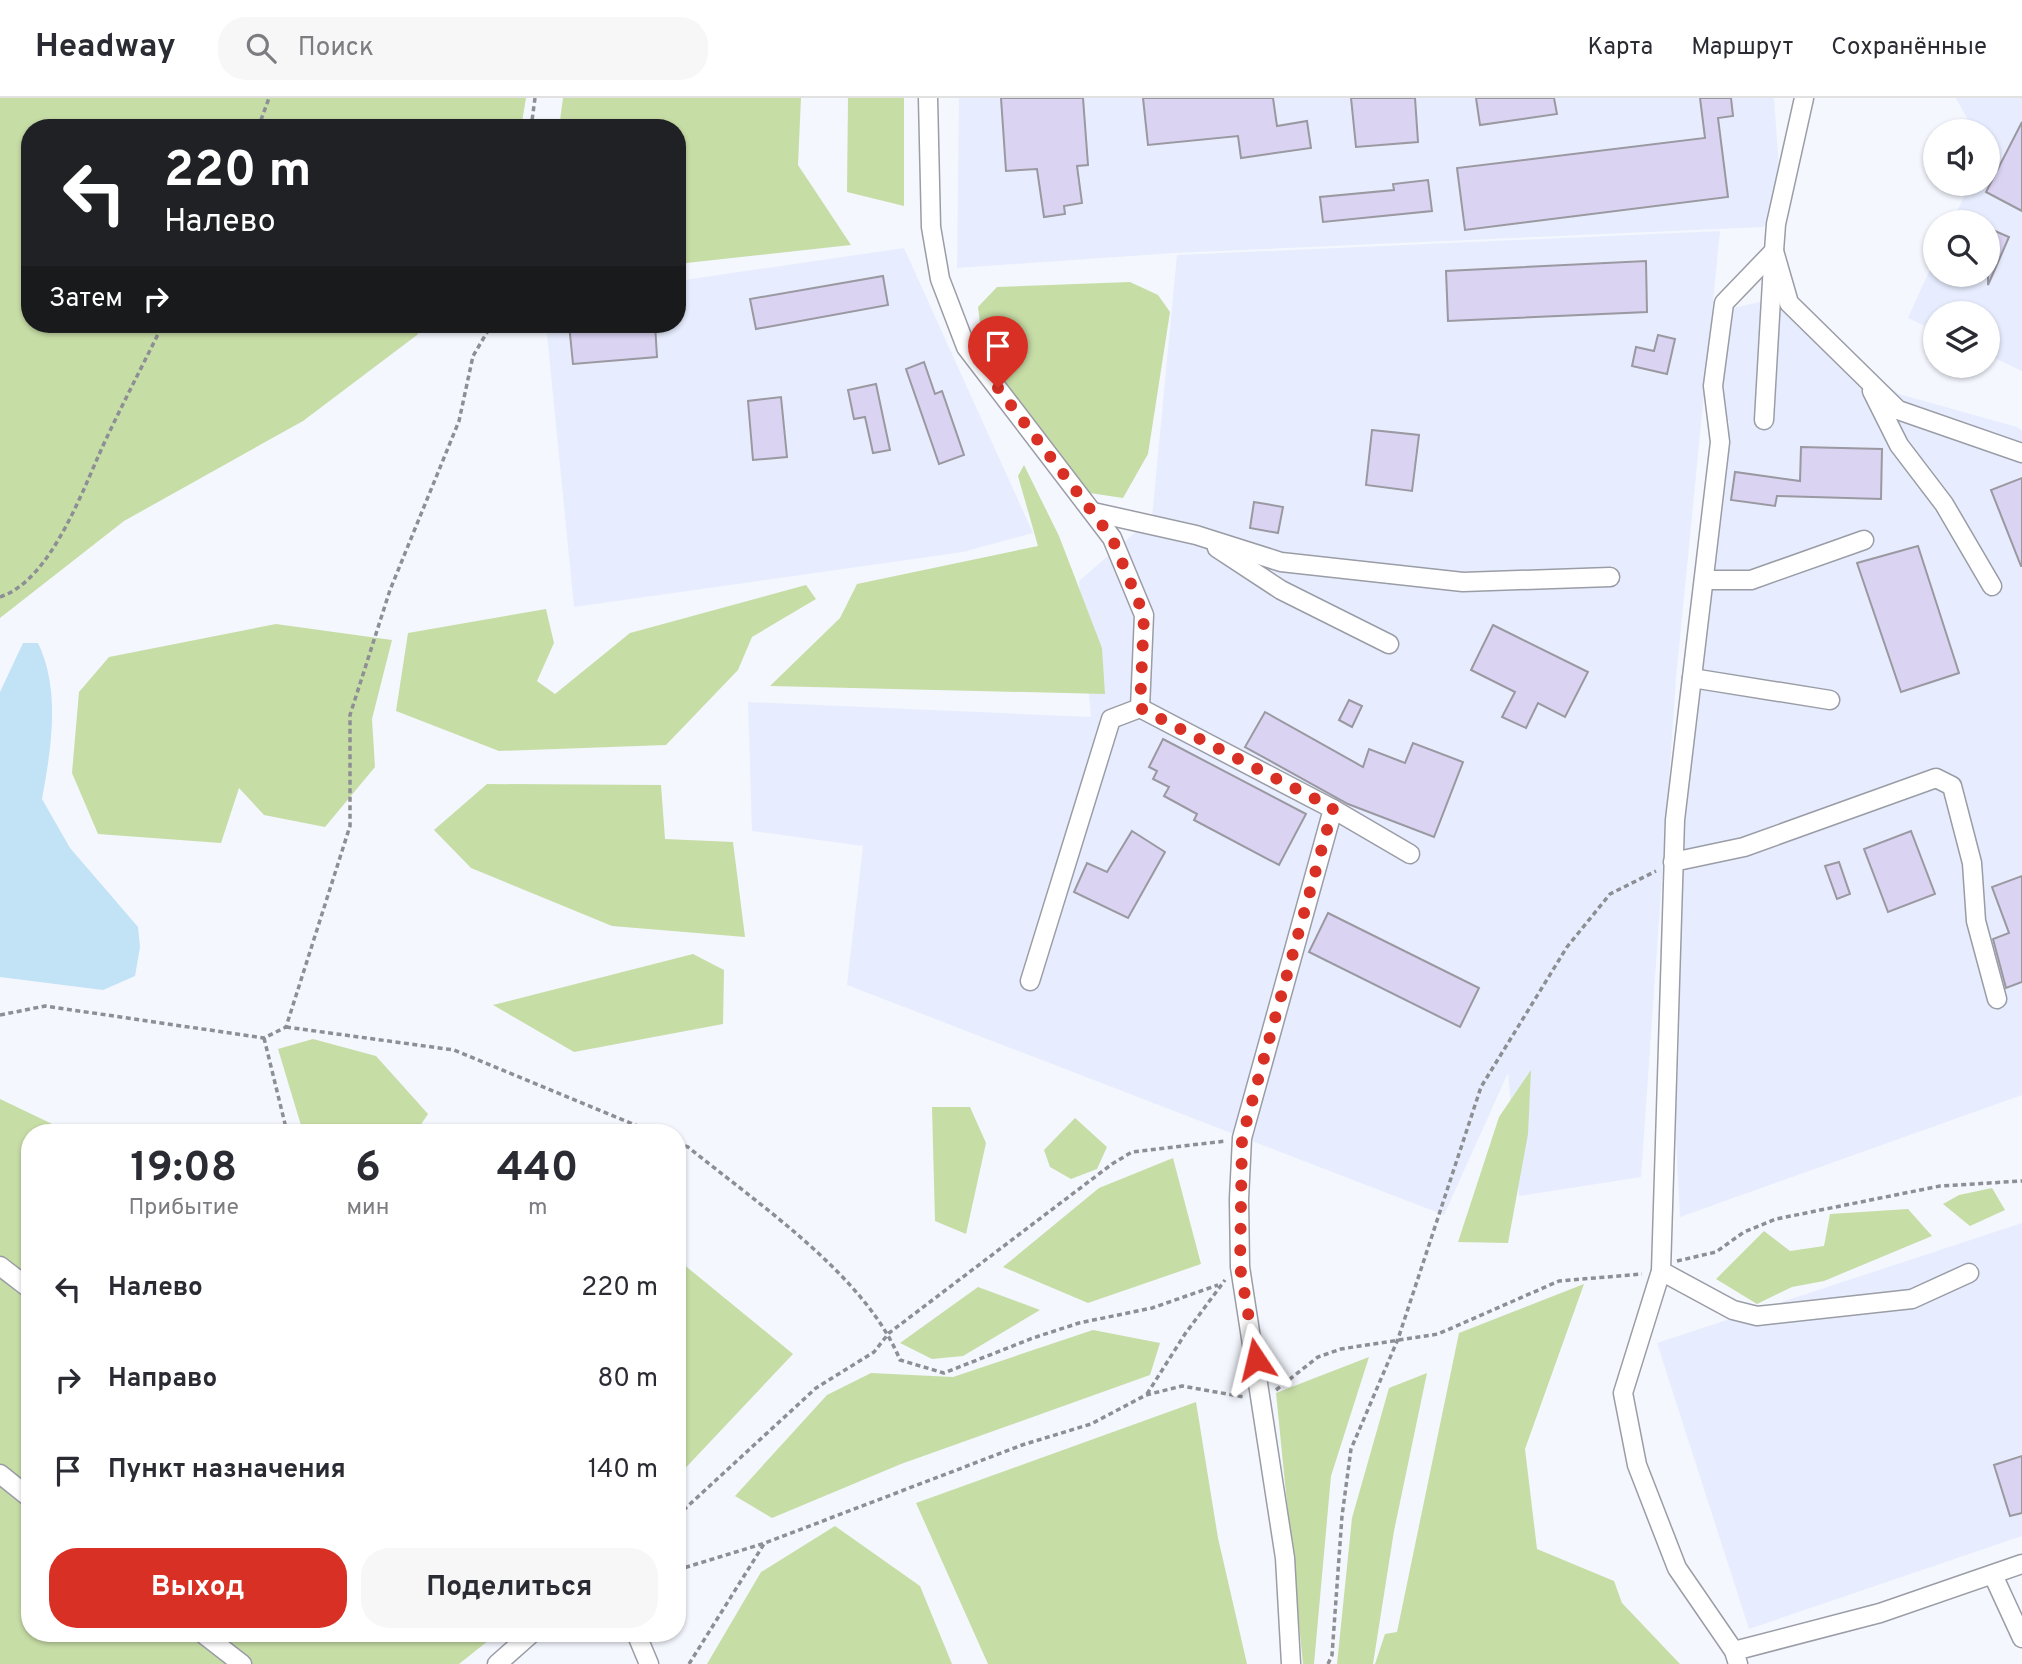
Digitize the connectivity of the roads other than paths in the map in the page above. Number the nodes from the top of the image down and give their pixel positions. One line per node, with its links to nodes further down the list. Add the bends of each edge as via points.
1 (928, 98): 7 (street, via 931,227 940,279 966,347)
2 (1804, 98): 3 (street)
3 (1774, 250): 4 (street, via 1789,303); 5 (street); 11 (street, via 1724,303 1713,386 1720,442)
4 (1867, 382): 6 (street, via 1898,410); 12 (street, via 1899,445 1944,504)
5 (1764, 420)
6 (2022, 453)
7 (1093, 512): 8 (street); 16 (street, via 1112,538 1144,615)
8 (1196, 535): 10 (street, via 1281,562 1463,582); 13 (street, via 1281,590)
9 (1864, 540): 11 (street, via 1751,580)
10 (1610, 577)
11 (1704, 580): 14 (street)
12 (1992, 586)
13 (1389, 644)
14 (1692, 678): 15 (street); 19 (street)
15 (1830, 700)
16 (1140, 708): 17 (street); 20 (street, via 1111,719)
17 (1333, 808): 18 (street); 38 (street, via 1242,1138 1240,1267 1285,1558)
18 (1410, 854)
19 (1673, 862): 21 (street, via 1744,846 1936,778 1952,786 1972,863 1976,921); 23 (street)
20 (1030, 981)
21 (1997, 999)
22 (0, 1266): 25 (street)
23 (1661, 1271): 24 (street, via 1733,1310 1757,1316 1912,1299); 34 (street, via 1623,1394 1637,1465 1677,1568)
24 (1969, 1273)
25 (21, 1282)
26 (0, 1475): 27 (street)
27 (21, 1491)
28 (2022, 1564): 29 (street)
29 (1993, 1575): 30 (street); 34 (street)
30 (2022, 1638)
31 (214, 1642): 35 (street)
32 (521, 1642): 36 (street)
33 (640, 1642): 37 (street)
34 (1736, 1658)
35 (242, 1664)
36 (497, 1664)
37 (649, 1664)
38 (1291, 1664)

